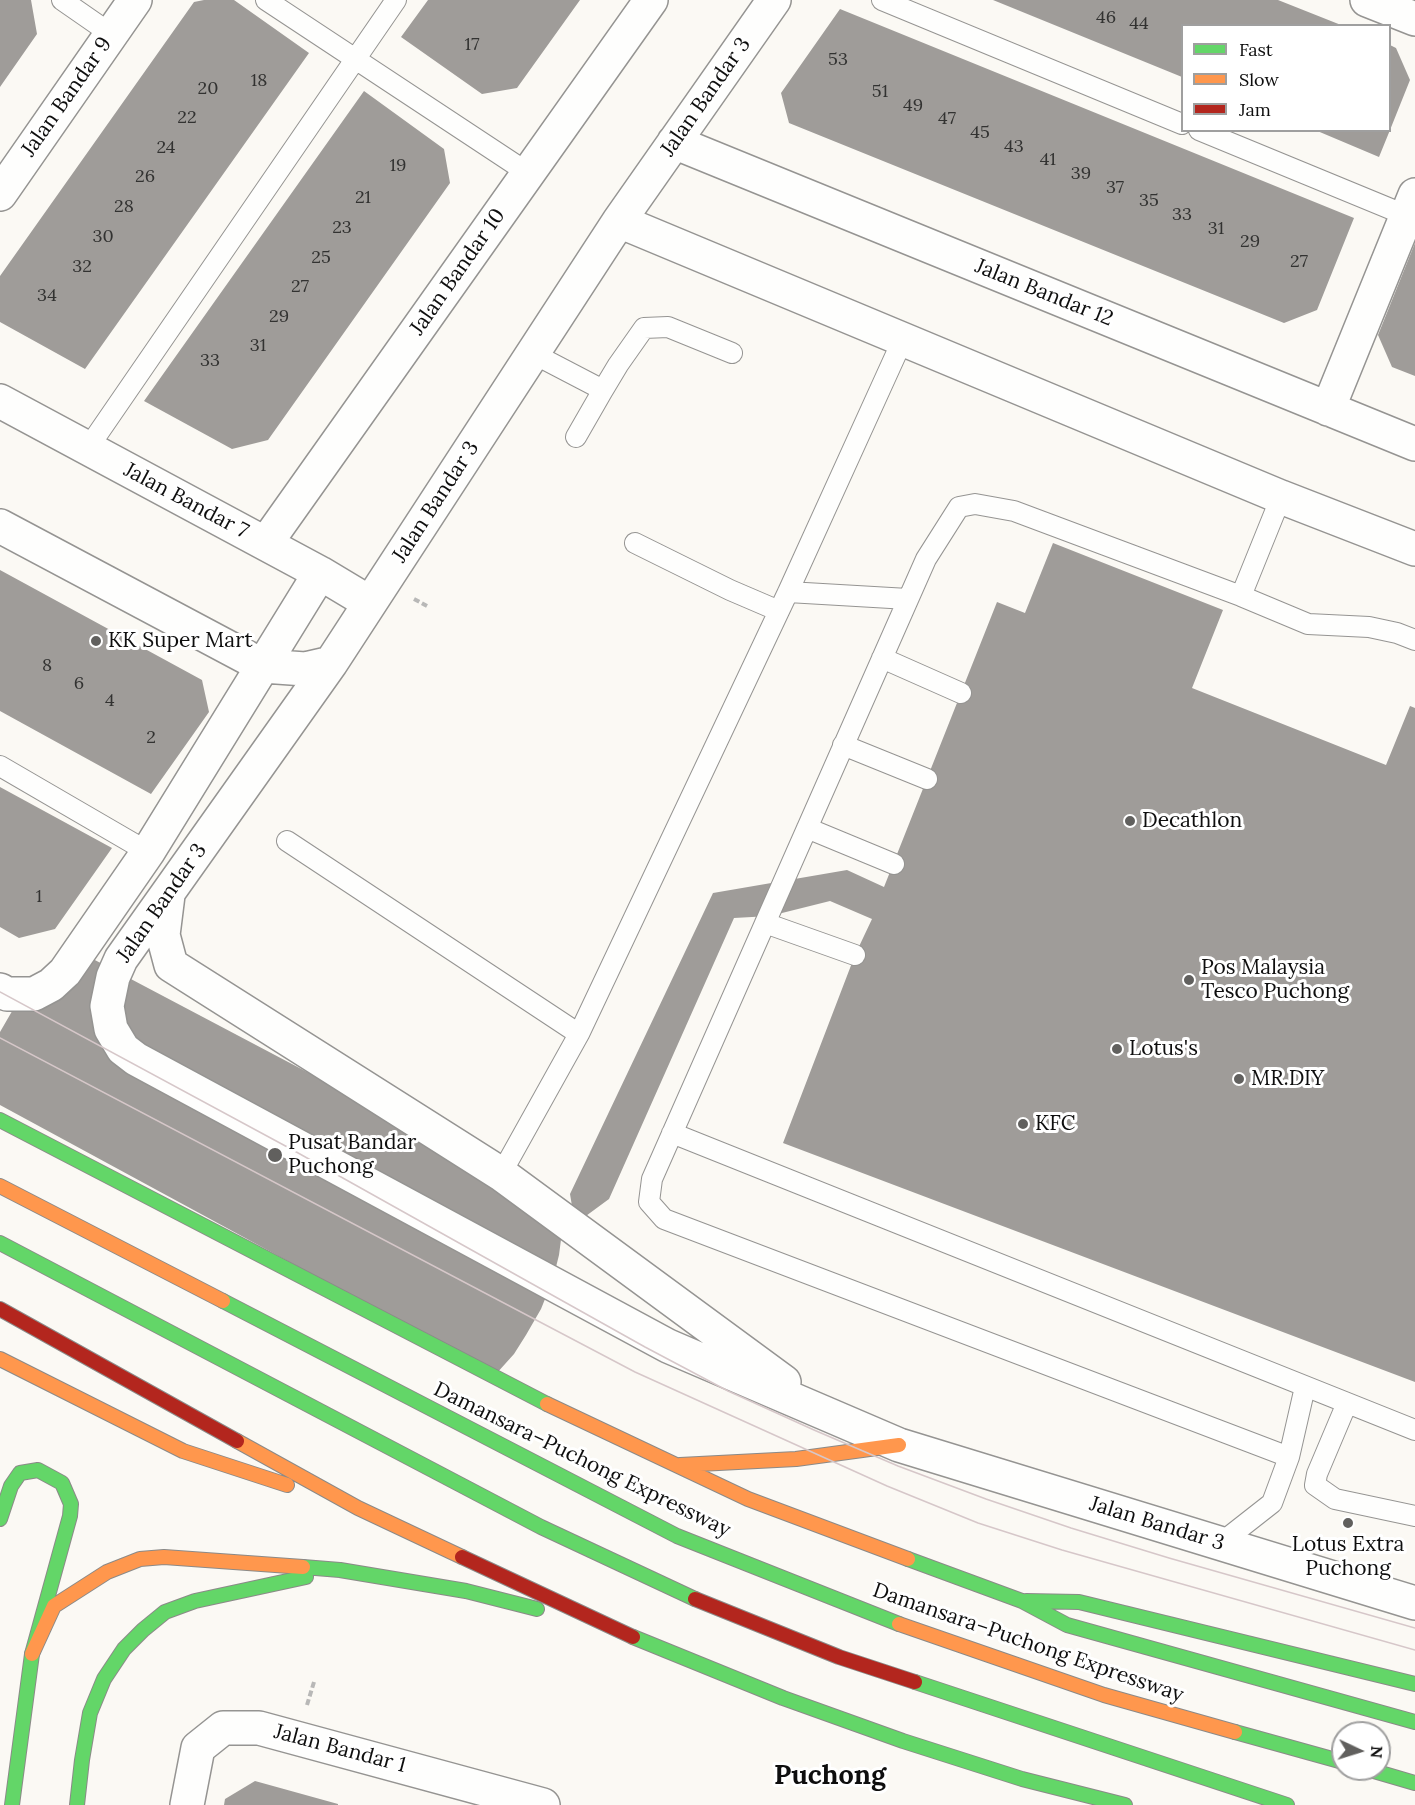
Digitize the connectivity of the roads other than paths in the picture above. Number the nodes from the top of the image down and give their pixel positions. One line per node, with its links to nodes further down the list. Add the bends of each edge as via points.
1 (62, 0): 10 (lane)
2 (135, 0): 10 (street, Jalan Bandar 9)
3 (266, 0): 11 (lane)
4 (396, 0): 11 (lane)
5 (651, 0): 15 (street, Jalan Bandar 10)
6 (774, 0): 14 (street, Jalan Bandar 3)
7 (882, 0): 12 (lane)
8 (1367, 0): 9 (street)
9 (1415, 20)
10 (111, 34): 16 (street, Jalan Bandar 9)
11 (355, 59): 15 (lane); 27 (lane)
12 (1181, 124)
13 (1204, 132): 17 (lane)
14 (674, 142): 18 (street, Jalan Bandar 3); 24 (street, Jalan Bandar 12)
15 (528, 173): 30 (street, Jalan Bandar 10)
16 (0, 194)
17 (1412, 210): 24 (street)
18 (619, 221): 19 (street); 20 (street, Jalan Bandar 3)
19 (903, 339): 28 (street); 34 (lane)
20 (532, 353): 22 (lane); 37 (street, Jalan Bandar 3)
21 (732, 353): 22 (lane, via 668,327 644,328)
22 (603, 390): 25 (lane)
23 (0, 401): 27 (street, Jalan Bandar 7)
24 (1328, 409): 26 (street, Jalan Bandar 12)
25 (576, 437)
26 (1415, 444)
27 (88, 448): 30 (street, Jalan Bandar 7)
28 (1281, 497): 32 (street); 35 (lane)
29 (0, 526): 42 (street)
30 (266, 543): 33 (street, Jalan Bandar 7)
31 (635, 543): 38 (lane)
32 (1415, 549)
33 (320, 573): 37 (street, Jalan Bandar 7); 42 (street, Jalan Bandar 3)
34 (788, 592): 36 (lane); 38 (lane)
35 (1241, 596): 36 (lane, via 1014,511 975,504 959,507 926,559); 39 (lane, via 1308,624 1369,627)
36 (908, 599): 40 (lane)
37 (370, 603): 41 (street, Jalan Bandar 3)
38 (779, 611): 55 (lane)
39 (1415, 640)
40 (882, 658): 43 (lane); 44 (lane)
41 (331, 663): 42 (street, via 304,669); 51 (street, Jalan Bandar 3)
42 (263, 666): 49 (street, Jalan Bandar 3)
43 (961, 693)
44 (843, 745): 46 (lane); 47 (lane)
45 (0, 766): 49 (lane)
46 (927, 779)
47 (807, 828): 50 (lane); 52 (lane)
48 (287, 841): 55 (lane)
49 (148, 852): 54 (street, Jalan Bandar 3, via 65,972 34,994 7,994)
50 (894, 864)
51 (168, 892): 58 (street, via 164,935 171,965); 65 (street, Jalan Bandar 3, via 113,977 107,1006 111,1029 123,1049 668,1346)
52 (765, 923): 53 (lane); 57 (lane)
53 (855, 955)
54 (0, 990)
55 (579, 1034): 58 (lane)
56 (0, 1120): 69 (main road, via 574,1418)
57 (672, 1133): 63 (lane); 68 (lane, via 652,1179 649,1202 664,1219)
58 (501, 1174): 65 (street)
59 (0, 1186): 81 (main road, Damansara–Puchong Expressway, via 677,1536 906,1627 1104,1695)
60 (0, 1243): 91 (main road, via 541,1527 689,1597 839,1657)
61 (0, 1309): 70 (main road)
62 (0, 1359): 70 (main road, via 183,1451)
63 (1305, 1387): 64 (lane); 68 (lane)
64 (1347, 1403): 66 (lane); 71 (lane, via 1315,1485 1335,1499)
65 (831, 1416): 67 (street, Jalan Bandar 3)
66 (1410, 1424)
67 (899, 1445): 69 (main road, via 796,1459); 73 (street, Jalan Bandar 3)
68 (1288, 1458): 73 (lane, via 1272,1503)
69 (675, 1465): 75 (main road, via 748,1499)
70 (357, 1508): 77 (main road)
71 (1415, 1516)
72 (0, 1519): 78 (main road, via 11,1486 20,1473 38,1470 62,1483 71,1504)
73 (1221, 1543): 76 (street, Jalan Bandar 3)
74 (340, 1570): 77 (main road, via 466,1591); 78 (main road, via 164,1557 140,1559 107,1572 54,1606); 87 (main road, via 195,1601 165,1612 143,1630 104,1679 90,1713)
75 (1022, 1601): 79 (main road, via 1079,1602); 80 (main road, via 1067,1626)
76 (1415, 1603)
77 (613, 1629): 83 (main road, via 783,1698)
78 (32, 1654): 86 (main road)
79 (1415, 1684)
80 (1415, 1722)
81 (1331, 1759)
82 (1391, 1776): 84 (main road)
83 (1022, 1779): 85 (main road); 90 (main road)
84 (1415, 1783)
85 (1046, 1800)
86 (12, 1805)
87 (77, 1805)
88 (187, 1805): 89 (street, Jalan Bandar 1, via 198,1748 223,1728 259,1728)
89 (543, 1805)
90 (1125, 1805)
91 (1287, 1805)

